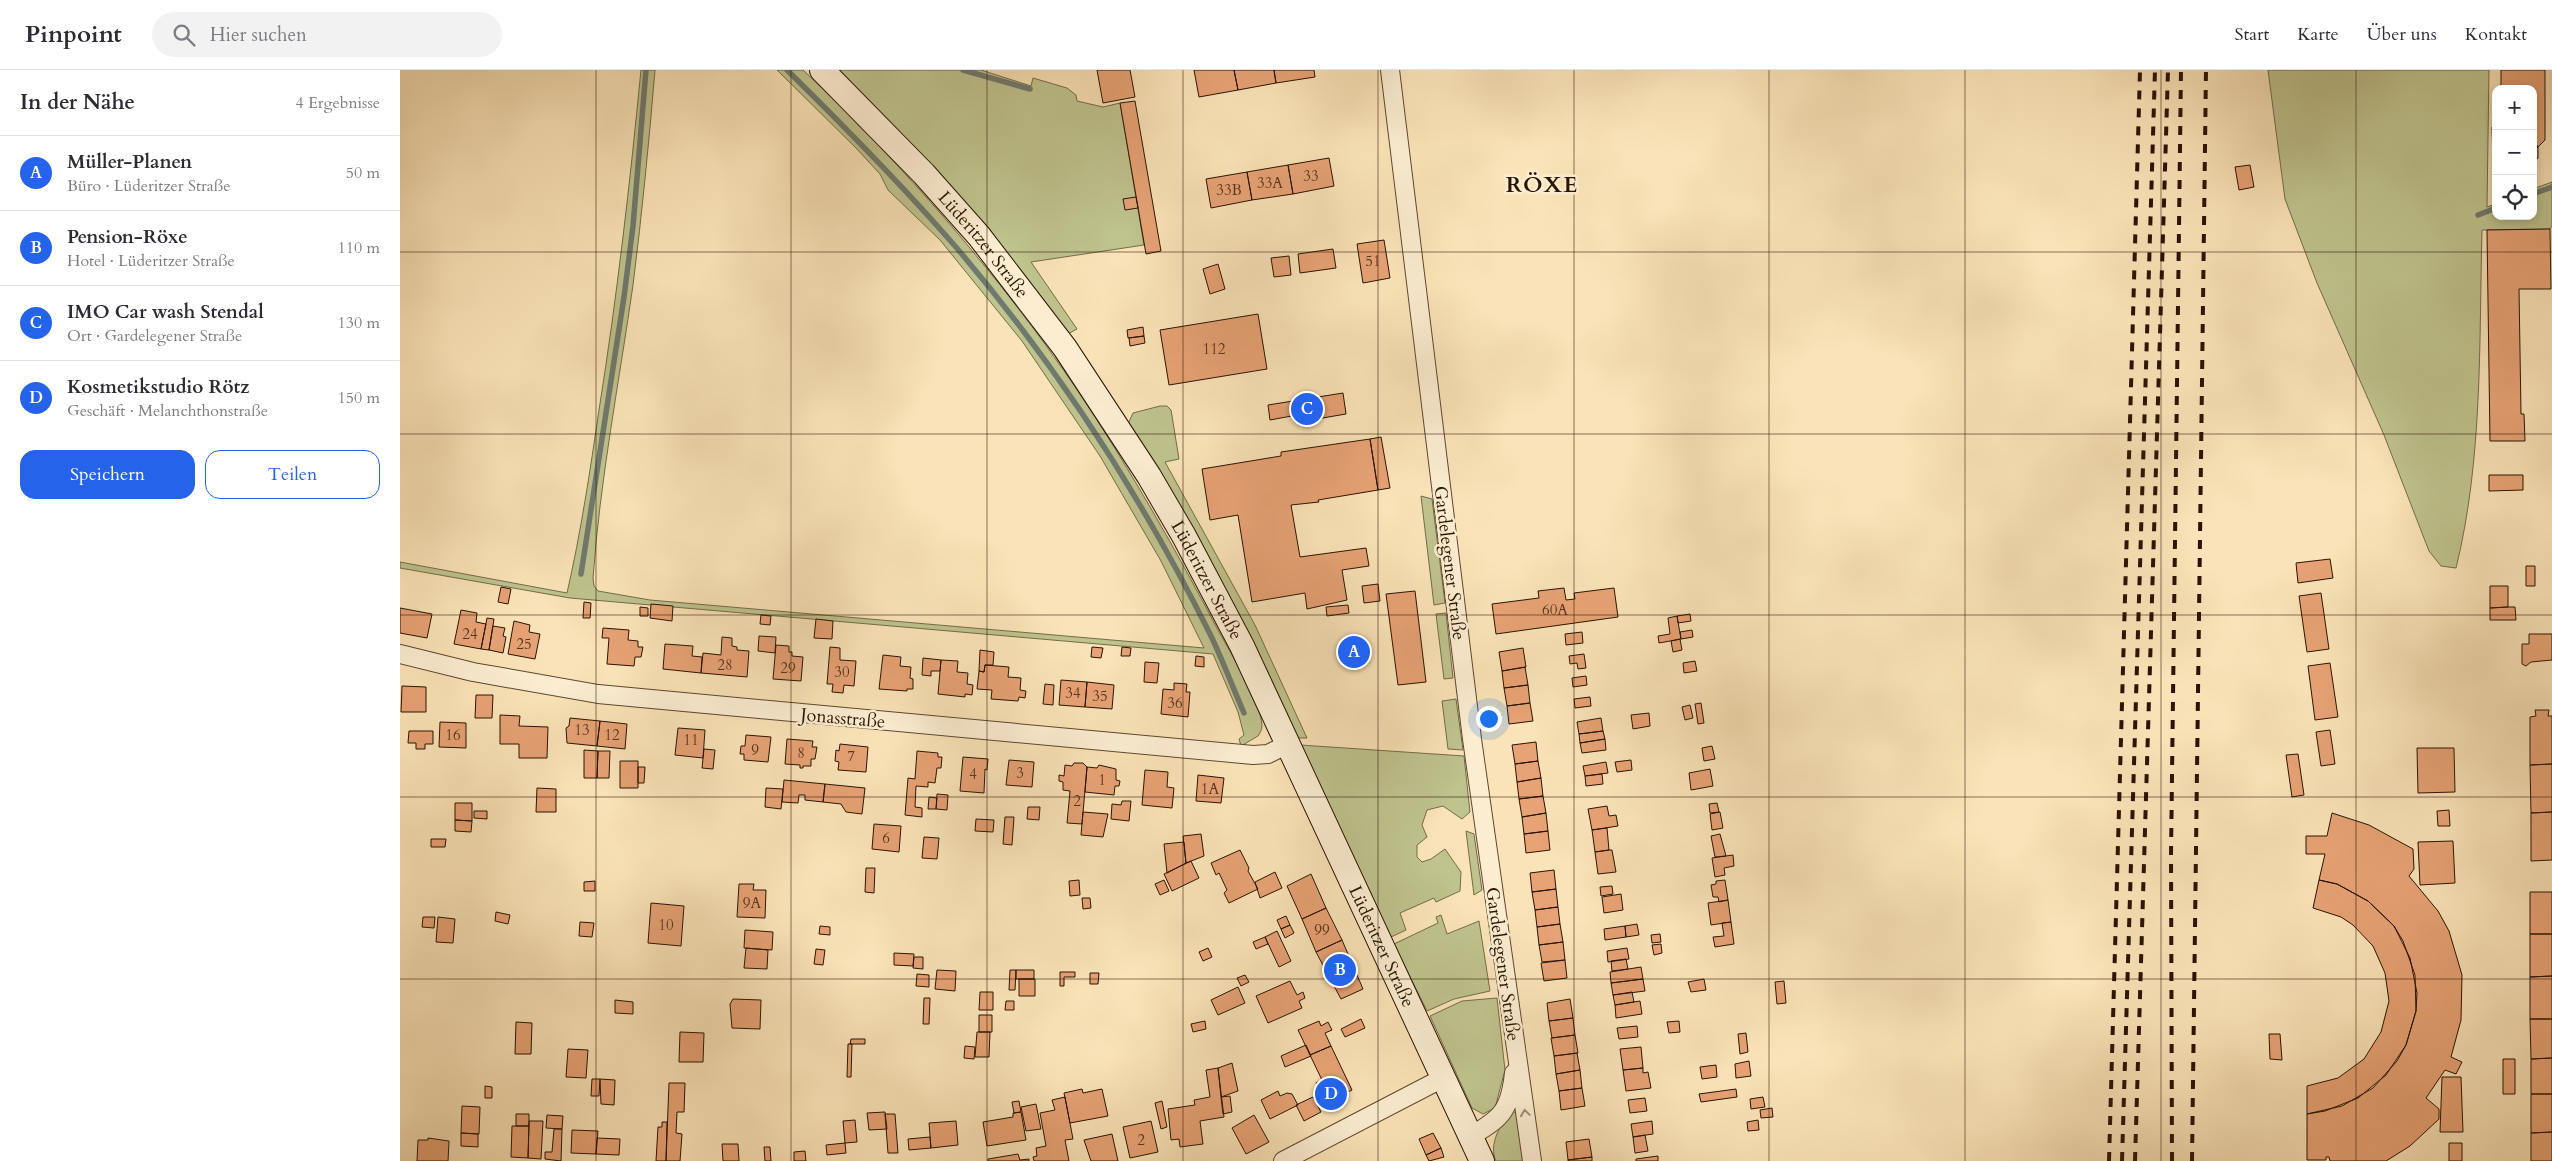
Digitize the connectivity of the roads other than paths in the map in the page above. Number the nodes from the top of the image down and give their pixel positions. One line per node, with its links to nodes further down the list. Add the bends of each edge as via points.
1 (822, 70): 4 (main road, Lüderitzer Straße, via 924,174 979,236 1100,399 1201,566)
2 (1390, 70): 5 (street, Gardelegener Straße, via 1470,720)
3 (400, 654): 4 (street, Jonasstraße, via 538,685 627,697 1253,755 1268,754)
4 (1288, 744): 6 (main road, Lüderitzer Straße)
5 (1516, 1055): 7 (street, Gardelegener Straße, via 1510,1097 1500,1117); 10 (street, Gardelegener Straße, one-way to 5)
6 (1443, 1078): 7 (main road, Lüderitzer Straße); 8 (street)
7 (1470, 1136): 9 (main road, Lüderitzer Straße)
8 (1283, 1161)
9 (1482, 1161)
10 (1532, 1161)

